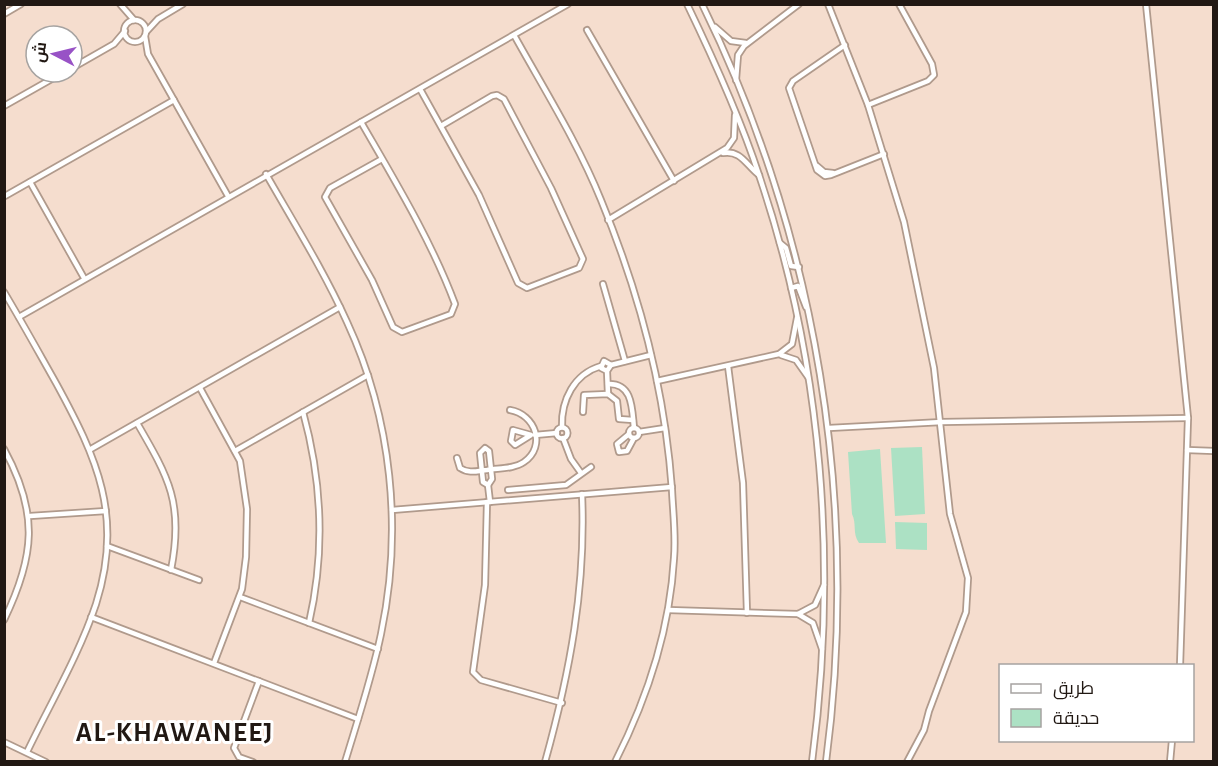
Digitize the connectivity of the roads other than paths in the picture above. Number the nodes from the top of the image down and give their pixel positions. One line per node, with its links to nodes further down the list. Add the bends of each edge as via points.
1 (21, 4): 12 (street)
2 (120, 4): 11 (street)
3 (183, 4): 13 (street)
4 (568, 4): 19 (street)
5 (687, 4): 32 (street)
6 (702, 4): 15 (street)
7 (799, 4): 21 (street)
8 (828, 4): 23 (street)
9 (899, 4): 30 (street, via 932,64 934,75 931,80)
10 (1146, 4): 71 (street)
11 (123, 10): 14 (street); 16 (street)
12 (4, 14)
13 (158, 19): 14 (street); 18 (street)
14 (137, 21): 16 (street); 18 (street)
15 (712, 24): 21 (street, via 731,41); 26 (street)
16 (125, 29): 20 (street); 22 (street)
17 (587, 30): 40 (street)
18 (145, 34): 20 (street); 24 (street)
19 (514, 35): 28 (street); 44 (street, via 576,147)
20 (133, 41): 22 (street); 24 (street)
21 (748, 42): 26 (street, via 738,55)
22 (114, 44): 25 (street)
23 (845, 45): 30 (street); 36 (street, via 789,86 815,164 825,176)
24 (148, 54): 29 (street)
25 (84, 61)
26 (736, 81): 46 (street, via 769,169)
27 (43, 84): 31 (street)
28 (420, 89): 33 (street); 34 (street)
29 (174, 100): 41 (street); 43 (street)
30 (867, 105): 36 (street)
31 (4, 106)
32 (735, 112): 35 (street, via 733,141); 39 (street)
33 (361, 122): 37 (street); 38 (street)
34 (441, 126): 34 (street, via 488,99 499,99 508,107 551,188 582,264 572,272 522,287 483,202)
35 (720, 154): 39 (street, via 737,154); 40 (street)
36 (884, 154): 73 (street, via 921,295)
37 (382, 159): 37 (street, via 452,296 452,308 442,317 411,329 398,328 390,318 326,194)
38 (266, 174): 43 (street); 51 (street)
39 (759, 175): 45 (street)
40 (674, 181): 44 (street)
41 (30, 182): 42 (street); 47 (street)
42 (5, 196)
43 (228, 196): 47 (street)
44 (608, 219): 56 (street, via 631,281)
45 (780, 243): 46 (street, via 791,266); 49 (street)
46 (798, 267): 52 (street)
47 (84, 278): 53 (street)
48 (603, 284): 57 (street)
49 (791, 288): 52 (street, via 798,286); 54 (street)
50 (4, 292): 53 (street)
51 (340, 307): 62 (street); 66 (street)
52 (808, 309): 78 (street)
53 (19, 317): 85 (street)
54 (798, 317): 55 (street, via 792,344); 63 (street)
55 (779, 354): 60 (street); 63 (street, via 796,360)
56 (651, 356): 57 (street); 64 (street)
57 (625, 362): 58 (street)
58 (611, 364): 59 (street, via 606,360); 61 (street)
59 (601, 366): 61 (street); 75 (street, via 583,375 572,388 563,409)
60 (728, 366): 64 (street); 109 (street, via 743,483)
61 (607, 371): 65 (street)
62 (368, 375): 69 (street); 100 (street, via 387,457)
63 (809, 378): 106 (street, via 821,477)
64 (657, 381): 77 (street)
65 (608, 384): 67 (street); 72 (street, via 621,386 628,393)
66 (200, 388): 74 (street); 88 (street)
67 (608, 394): 70 (street, via 584,395); 72 (street, via 617,401 619,419)
68 (510, 410): 82 (street, via 526,416)
69 (303, 412): 88 (street); 113 (street, via 314,460 320,525 318,574)
70 (583, 412)
71 (1188, 418): 73 (street); 87 (street)
72 (633, 420): 76 (street)
73 (942, 422): 78 (street); 131 (street, via 949,507 967,569 969,595 924,730)
74 (137, 423): 85 (street); 104 (street, via 171,488 175,538)
75 (562, 427): 80 (street); 83 (street, via 568,432)
76 (634, 428): 79 (street); 81 (street)
77 (665, 428): 79 (street); 96 (street)
78 (829, 428): 130 (street, via 838,604)
79 (639, 432): 84 (street)
80 (557, 433): 82 (street); 83 (street)
81 (629, 434): 84 (street); 84 (street, via 617,444 617,451 625,452)
82 (533, 435): 92 (street, via 533,451 525,461)
83 (563, 438): 94 (street)
84 (634, 438)
85 (91, 448): 101 (street)
86 (4, 449): 102 (street, via 23,488)
87 (1187, 450): 89 (street); 117 (street)
88 (236, 451): 107 (street, via 247,516)
89 (1214, 451)
90 (457, 458): 93 (street, via 464,471)
91 (591, 467): 94 (street)
92 (491, 469): 93 (street); 93 (street, via 489,451 483,448); 95 (street, via 492,481)
93 (482, 471): 95 (street, via 483,482)
94 (581, 472): 97 (street, via 563,485)
95 (488, 485): 99 (street)
96 (672, 487): 98 (street); 108 (street, via 675,541)
97 (508, 490)
98 (582, 494): 99 (street); 119 (street, via 580,600)
99 (488, 502): 100 (street); 119 (street, via 485,585 474,674 481,680)
100 (392, 510): 114 (street, via 390,577)
101 (106, 511): 102 (street); 103 (street)
102 (30, 516): 112 (street, via 26,566)
103 (107, 546): 104 (street); 111 (street)
104 (171, 570): 105 (street)
105 (199, 580)
106 (825, 583): 110 (street, via 815,605); 115 (street)
107 (240, 597): 113 (street); 116 (street)
108 (668, 610): 109 (street); 128 (street, via 643,698)
109 (747, 613): 110 (street)
110 (798, 614): 115 (street, via 813,623)
111 (91, 617): 116 (street); 123 (street)
112 (4, 620)
113 (309, 623): 114 (street)
114 (378, 649): 120 (street)
115 (823, 652): 129 (street)
116 (214, 663): 118 (street)
117 (1180, 664)
118 (259, 681): 120 (street); 124 (street, via 235,753)
119 (561, 703): 127 (street)
120 (358, 719): 126 (street)
121 (4, 742): 123 (street)
122 (1172, 742): 132 (street)
123 (27, 752): 125 (street)
124 (250, 761)
125 (46, 762)
126 (345, 762)
127 (545, 762)
128 (615, 762)
129 (812, 762)
130 (826, 762)
131 (907, 762)
132 (1170, 762)

